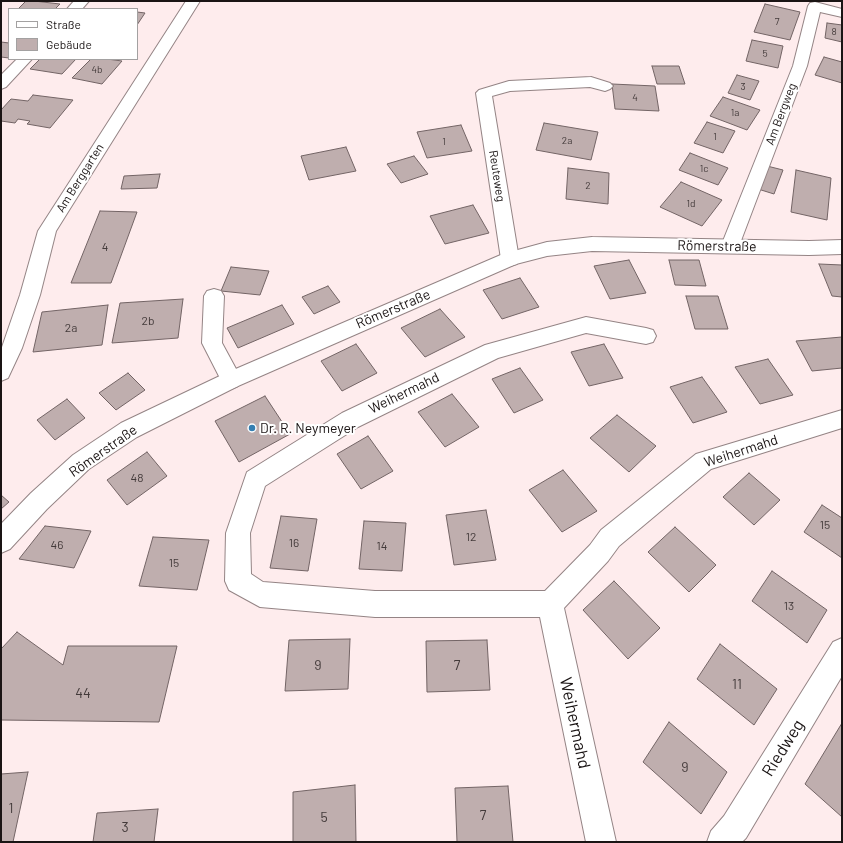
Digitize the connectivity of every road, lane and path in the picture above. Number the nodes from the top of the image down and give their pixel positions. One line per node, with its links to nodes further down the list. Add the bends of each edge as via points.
1 (193, 1): 11 (street, Am Berggarten, via 47,231 30,295)
2 (842, 13): 6 (street, Am Bergweg, via 815,6 800,66)
3 (24, 60): 4 (street)
4 (1, 84)
5 (605, 86): 8 (street, Reuteweg, via 591,82 509,86 484,93)
6 (730, 246): 7 (street, Römerstraße); 8 (street, Römerstraße, via 592,244 547,249)
7 (842, 247)
8 (510, 259): 12 (street, Römerstraße)
9 (214, 296): 12 (street, via 212,343)
10 (646, 336): 15 (street, Weihermahd, via 586,325 492,351 350,420 255,479 238,533 238,581 260,594 375,604)
11 (1, 372)
12 (231, 380): 14 (street, Römerstraße, via 129,430 81,462)
13 (842, 419): 15 (street, Weihermahd, via 704,461 610,538)
14 (1, 541)
15 (550, 604): 17 (street, Weihermahd)
16 (842, 651): 18 (street, Riedweg, via 735,827)
17 (601, 842)
18 (722, 842)

